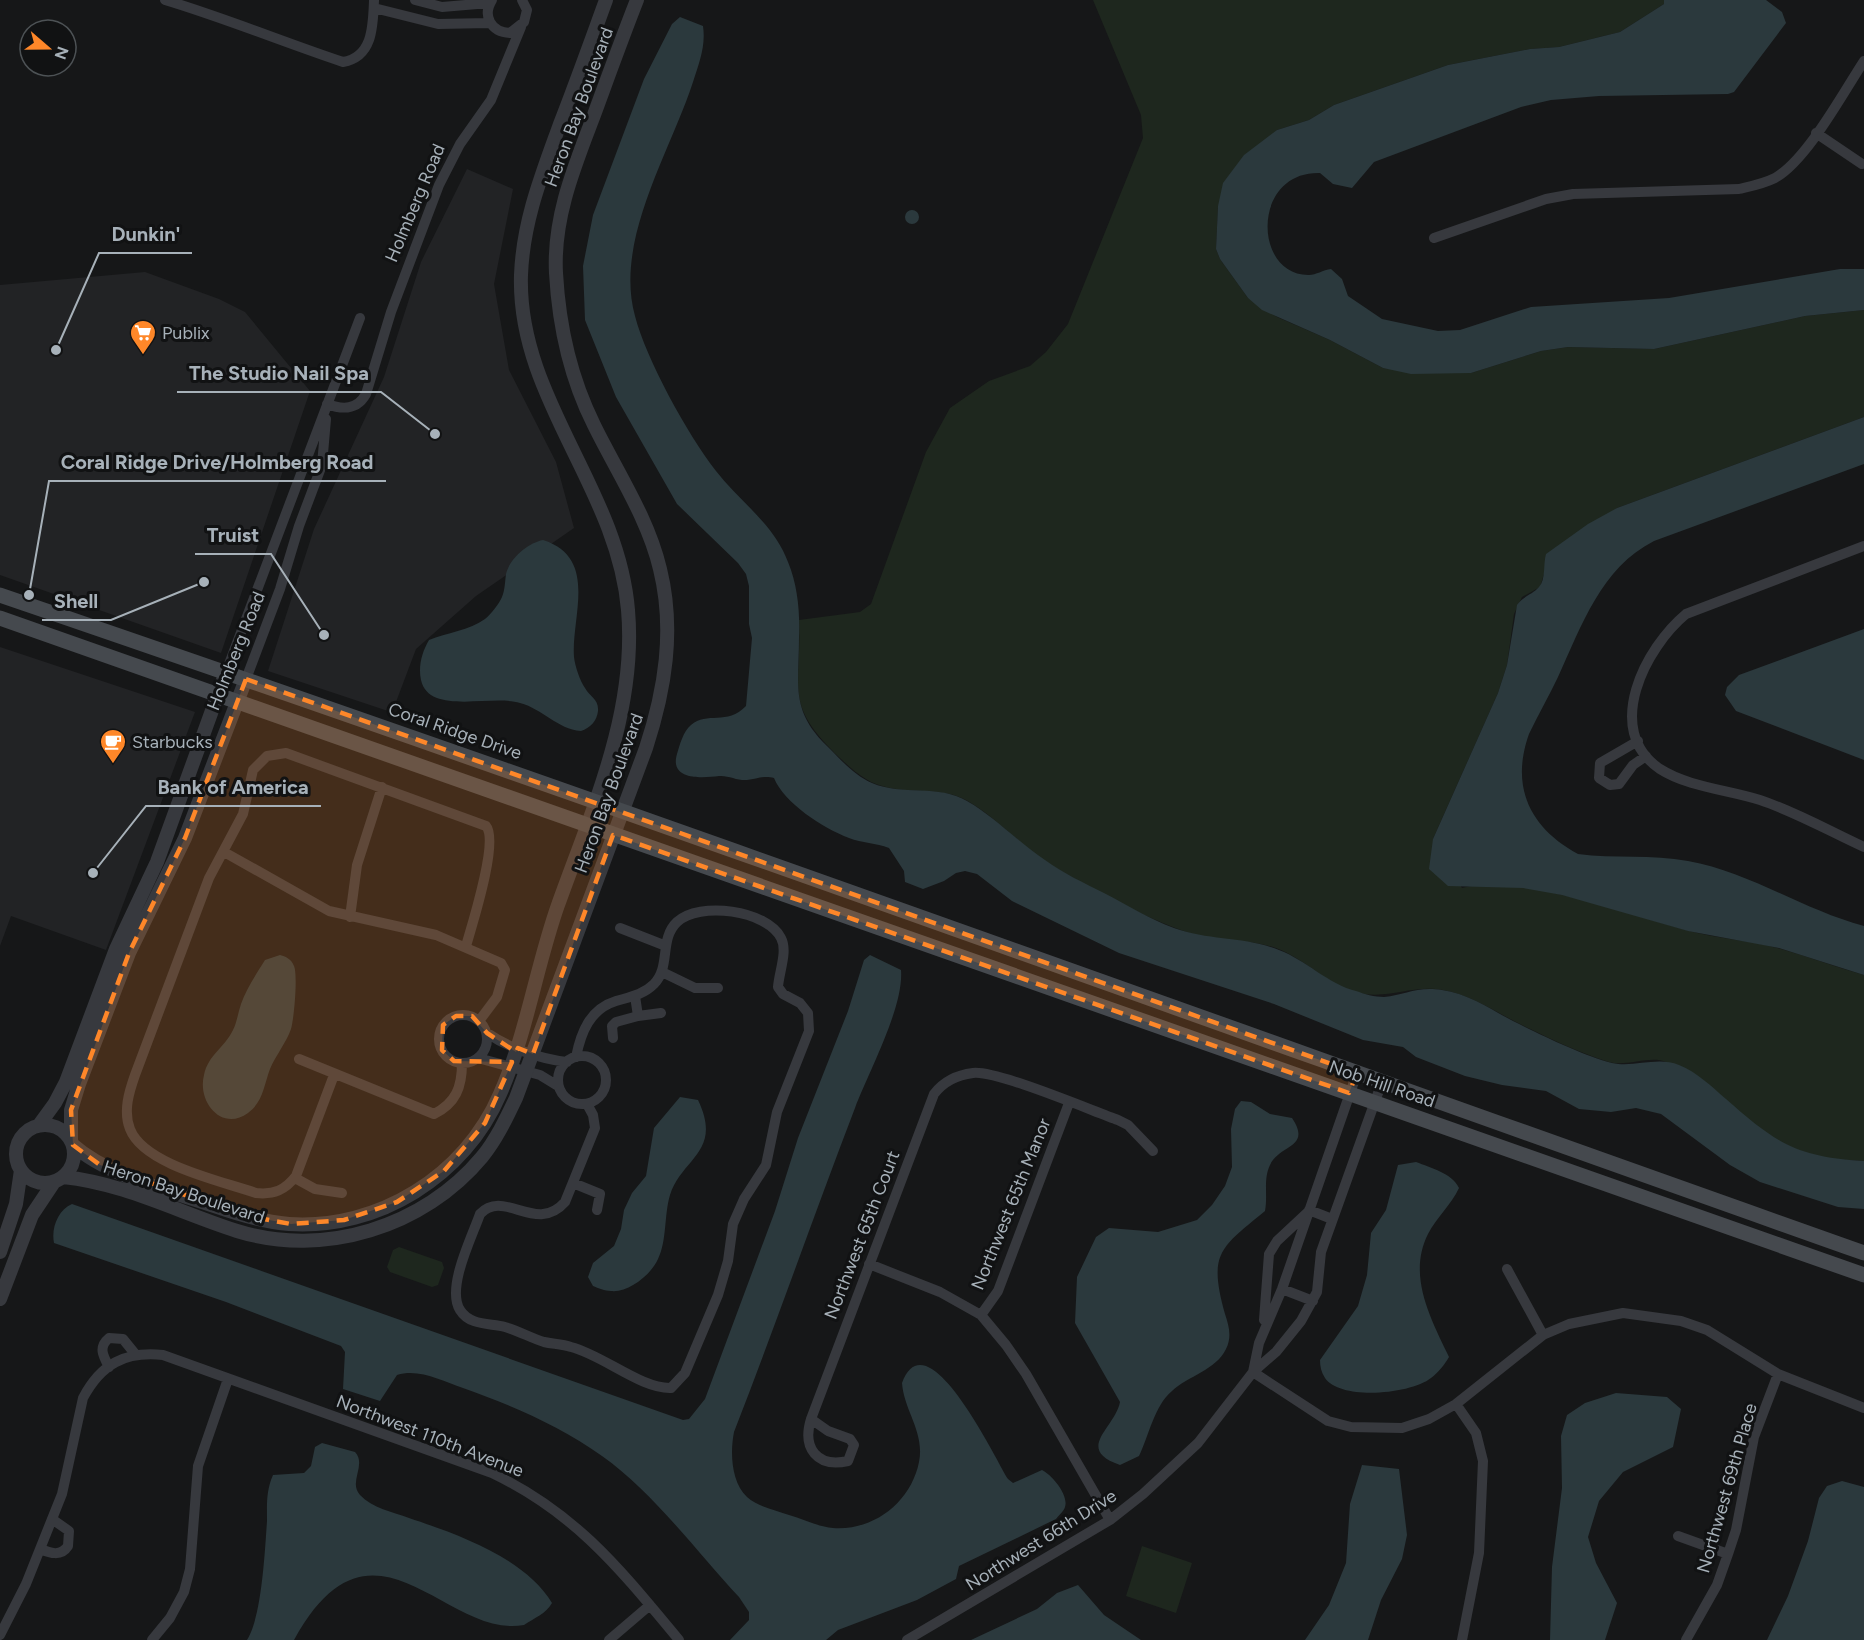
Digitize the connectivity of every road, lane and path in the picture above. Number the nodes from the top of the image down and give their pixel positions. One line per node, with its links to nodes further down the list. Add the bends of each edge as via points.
1 (165, 0): 7 (street, via 232,20 343,62 355,60 367,48)
2 (522, 0): 10 (street, via 526,16)
3 (606, 0): 27 (street, Heron Bay Boulevard, via 528,215 521,280 523,314 541,383 599,501 624,577 628,612 624,698)
4 (637, 0): 28 (street, Heron Bay Boulevard, via 573,171 562,208 556,269 564,344 576,386 643,518 660,569 666,609 667,655 660,705)
5 (418, 1): 6 (street, via 442,7); 8 (street)
6 (490, 2): 9 (street)
7 (374, 4): 8 (street)
8 (416, 19): 9 (street, via 438,24)
9 (489, 22): 11 (street)
10 (521, 27): 11 (street, via 510,33); 12 (street, Holmberg Road)
11 (498, 31): 12 (street)
12 (506, 60): 18 (street, Holmberg Road, via 491,100 460,144 439,184 391,312 366,394 352,408)
13 (1864, 61): 14 (street)
14 (1816, 133): 15 (street); 16 (street, via 1792,164 1757,185 1739,189 1573,194 1546,199)
15 (1862, 164)
16 (1434, 238)
17 (360, 318): 18 (street)
18 (327, 404): 22 (street, Holmberg Road); 23 (street, Holmberg Road, via 322,465)
19 (1864, 546): 31 (street, via 1686,614 1668,628 1655,646 1634,693 1632,711 1642,749 1660,769 1680,779 1802,816)
20 (0, 595): 22 (main road, Coral Ridge Drive)
21 (0, 618): 24 (main road)
22 (226, 672): 23 (main road, Coral Ridge Drive); 24 (street, Holmberg Road)
23 (246, 679): 25 (street, Holmberg Road); 27 (main road, Coral Ridge Drive)
24 (218, 694): 25 (main road); 62 (street, Holmberg Road, via 157,862 116,949 66,1082)
25 (236, 701): 29 (main road); 63 (street, Holmberg Road, via 185,838 129,953 79,1084 71,1110)
26 (382, 787): 32 (street, via 286,753 267,756 253,770 243,814); 34 (street, via 357,865); 36 (street, via 477,822 490,831 489,857)
27 (595, 801): 28 (main road, Coral Ridge Drive); 29 (street, Heron Bay Boulevard)
28 (623, 810): 30 (street, Heron Bay Boulevard); 33 (main road, Coral Ridge Drive)
29 (587, 825): 30 (main road); 46 (street, Heron Bay Boulevard, via 552,921)
30 (614, 834): 47 (street, Heron Bay Boulevard); 58 (main road, Nob Hill Road)
31 (1864, 846)
32 (224, 852): 34 (street, via 311,902); 66 (street, via 201,898 135,1074 129,1092 128,1120 135,1138 163,1159 256,1193 278,1192)
33 (895, 910): 54 (main road, Nob Hill Road)
34 (350, 917): 36 (street, via 404,926)
35 (620, 928): 37 (street)
36 (466, 946): 43 (street, via 501,963 505,970 497,997)
37 (666, 946): 38 (street); 68 (street, via 676,923 686,915 719,909 773,928 784,948 778,987 800,1003 810,1020 777,1112 766,1165 733,1224 718,1295 685,1373 671,1388 660,1388 601,1357 508,1328 482,1324 461,1312 456,1302 455,1288 480,1214 495,1205 548,1215 565,1202)
38 (662, 972): 39 (street, via 694,988); 40 (street, via 654,984)
39 (718, 988)
40 (635, 996): 42 (street); 50 (street, via 600,1008 589,1019)
41 (661, 1013): 42 (street)
42 (638, 1016): 45 (street, via 616,1022 612,1026)
43 (479, 1021): 44 (street); 51 (street, via 464,1014 443,1025 442,1050)
44 (487, 1033): 46 (street); 48 (street, via 486,1047)
45 (613, 1038)
46 (517, 1048): 47 (street); 52 (street, Heron Bay Boulevard)
47 (533, 1053): 50 (street); 53 (street, Heron Bay Boulevard)
48 (478, 1058): 51 (street); 52 (street)
49 (299, 1059): 55 (street)
50 (571, 1059): 57 (street, via 560,1071); 61 (street, via 591,1058 605,1075 600,1096)
51 (462, 1063): 55 (street, via 456,1098 434,1114)
52 (511, 1067): 53 (street); 63 (street, Heron Bay Boulevard, via 486,1123 444,1171 397,1202 344,1220 291,1224 242,1215 100,1164)
53 (527, 1071): 57 (street); 67 (street, Heron Bay Boulevard, via 501,1130 457,1182 403,1219 364,1232 297,1240 255,1235 96,1181)
54 (1357, 1073): 56 (main road, Nob Hill Road); 58 (street, Northwest 66th Drive)
55 (334, 1075): 66 (street)
56 (1382, 1082): 59 (street, Northwest 66th Drive); 74 (main road, Nob Hill Road)
57 (558, 1086): 61 (street, via 572,1103)
58 (1349, 1093): 59 (main road, Nob Hill Road); 71 (street, Northwest 66th Drive)
59 (1374, 1102): 72 (street, Northwest 66th Drive); 77 (main road, Nob Hill Road)
60 (1069, 1103): 64 (street, via 1128,1125); 75 (street, Northwest 65th Court, via 987,1073 949,1079 934,1094); 81 (street, Northwest 65th Manor, via 999,1291)
61 (587, 1104): 68 (street, via 595,1128)
62 (39, 1125): 63 (street, via 54,1126); 65 (street, via 18,1143)
63 (72, 1143): 67 (street, via 72,1166)
64 (1153, 1151)
65 (21, 1170): 67 (street, via 36,1182); 73 (street, via 16,1204)
66 (295, 1178): 69 (street, via 315,1190)
67 (59, 1180): 79 (street, via 32,1215)
68 (573, 1184): 70 (street, via 600,1194)
69 (342, 1193)
70 (597, 1210)
71 (1309, 1210): 72 (street); 78 (street, Northwest 66th Drive); 83 (street, Northwest 66th Drive, via 1276,1241 1269,1254 1266,1309)
72 (1332, 1219): 80 (street, Northwest 66th Drive, via 1321,1252)
73 (0, 1252)
74 (1864, 1252)
75 (869, 1264): 81 (street, via 940,1292); 91 (street, Northwest 65th Court)
76 (1507, 1269): 82 (street)
77 (1864, 1275)
78 (1282, 1289): 80 (street); 83 (street, Northwest 66th Drive)
79 (0, 1299)
80 (1313, 1301): 86 (street, Northwest 66th Drive, via 1276,1353)
81 (981, 1315): 93 (street, via 1026,1374)
82 (1543, 1335): 87 (street, via 1594,1317 1650,1315 1707,1330); 89 (street)
83 (1259, 1344): 86 (street, Northwest 66th Drive)
84 (136, 1355): 85 (street, Northwest 110th Avenue); 85 (street, via 123,1338 109,1338 102,1352); 88 (street, Northwest 110th Avenue, via 163,1356)
85 (113, 1364): 92 (street, via 91,1384 83,1398 62,1494)
86 (1253, 1372): 89 (street, via 1328,1421 1351,1427 1402,1428); 93 (street, Northwest 66th Drive, via 1198,1443)
87 (1778, 1374): 90 (street); 96 (street, Northwest 69th Place, via 1754,1437)
88 (228, 1379): 97 (street, Northwest 110th Avenue, via 514,1483 567,1518 603,1551); 99 (street, via 198,1466 190,1569 184,1592)
89 (1456, 1404): 103 (street, via 1476,1433 1483,1461 1479,1553)
90 (1864, 1408)
91 (811, 1419): 91 (street, Northwest 65th Court, via 807,1443 813,1452 839,1463 848,1461 854,1445 850,1439)
92 (52, 1519): 95 (street); 95 (street, via 69,1531 68,1546 62,1553)
93 (1110, 1520): 102 (street, Northwest 66th Drive)
94 (1678, 1536): 96 (street)
95 (40, 1549): 98 (street)
96 (1728, 1554): 104 (street, Northwest 69th Place, via 1713,1593)
97 (650, 1605): 100 (street); 101 (street, Northwest 110th Avenue)
98 (0, 1635)
99 (152, 1640)
100 (609, 1640)
101 (679, 1640)
102 (907, 1640)
103 (1462, 1640)
104 (1686, 1640)

